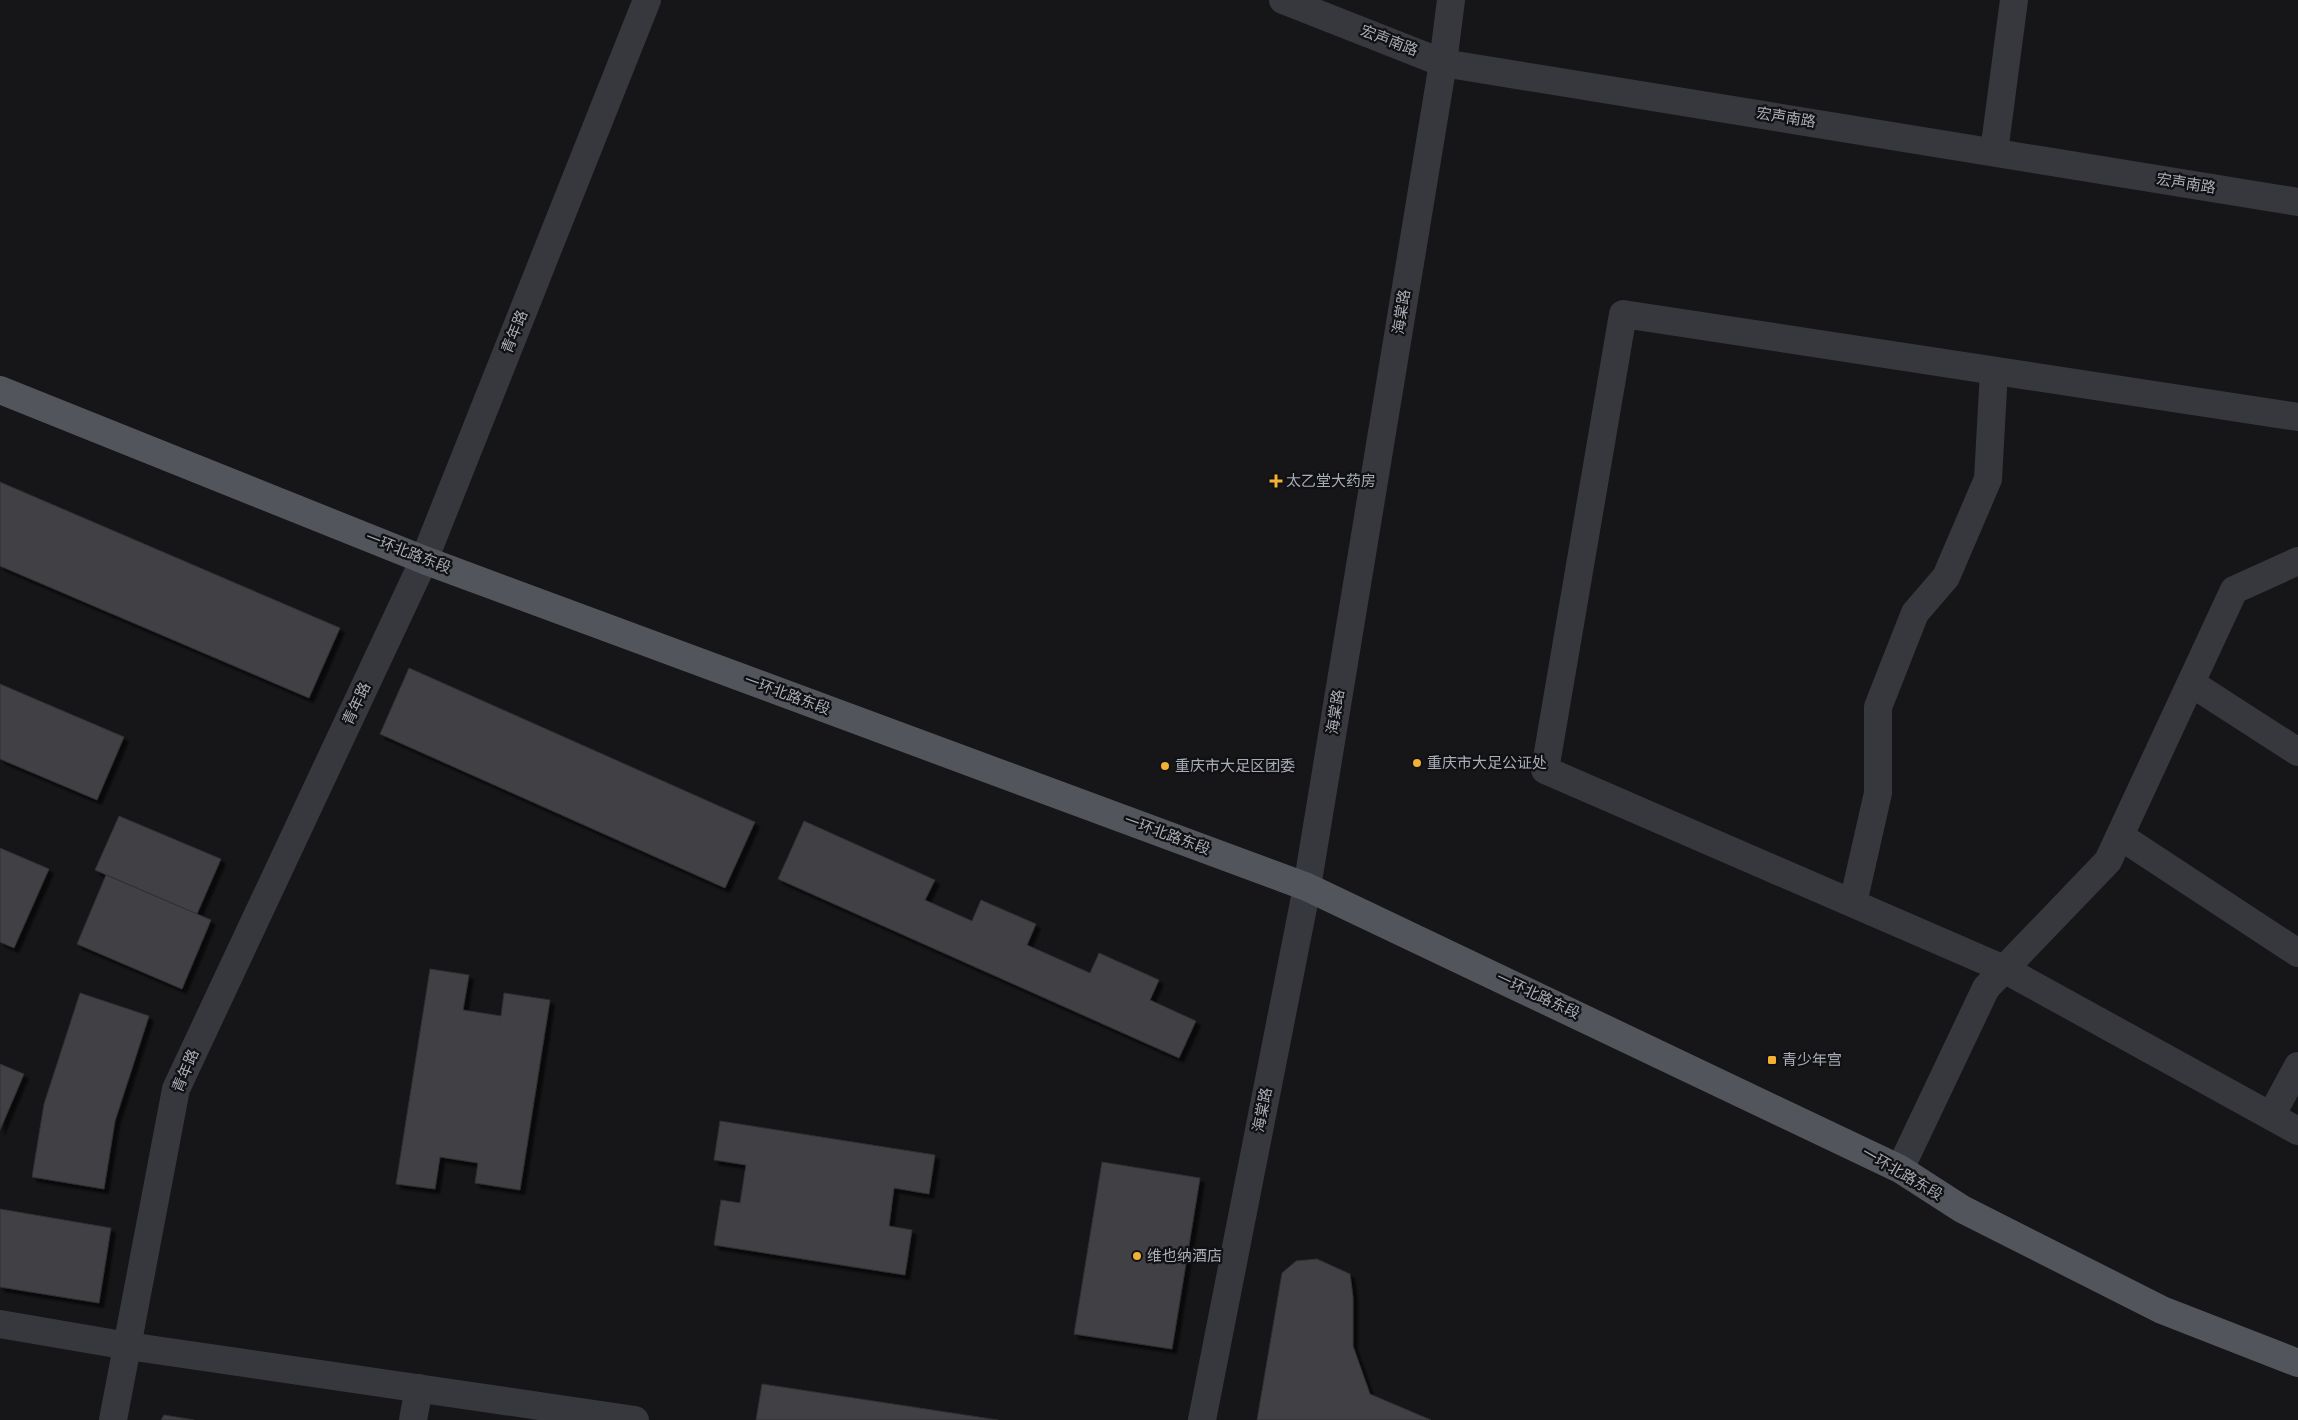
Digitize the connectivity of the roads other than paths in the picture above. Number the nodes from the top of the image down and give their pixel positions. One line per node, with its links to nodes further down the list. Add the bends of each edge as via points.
1 (647, 0): 11 (street, 青年路)
2 (1283, 0): 5 (street, 宏声南路)
3 (1451, 0): 5 (street, 海棠路)
4 (2014, 0): 6 (street)
5 (1443, 62): 6 (street, 宏声南路); 16 (street, 海棠路)
6 (1994, 152): 7 (street, 宏声南路)
7 (2298, 202)
8 (1994, 371): 10 (street); 17 (street, via 1988,479 1946,578 1915,613 1878,707 1878,793); 17 (street, via 1623,314 1545,770)
9 (0, 390): 11 (main road, 一环北路东段)
10 (2298, 417)
11 (424, 560): 16 (main road, 一环北路东段); 25 (street, 青年路, via 176,1089)
12 (2298, 561): 13 (street, via 2234,590)
13 (2191, 683): 14 (street); 15 (street)
14 (2298, 752)
15 (2120, 836): 18 (street); 19 (street, via 2108,861)
16 (1307, 887): 23 (main road, 一环北路东段); 31 (street, 海棠路)
17 (1852, 903): 19 (street)
18 (2298, 953)
19 (2004, 969): 21 (street); 23 (street, via 1986,988)
20 (2298, 1066): 21 (street)
21 (2271, 1116): 22 (street)
22 (2298, 1131)
23 (1900, 1169): 26 (main road, 一环北路东段, via 1962,1209 2162,1310)
24 (0, 1324): 25 (street)
25 (128, 1346): 27 (street); 28 (street, 青年路)
26 (2298, 1363)
27 (419, 1388): 29 (street); 30 (street)
28 (113, 1420)
29 (413, 1420)
30 (635, 1420)
31 (1202, 1420)

